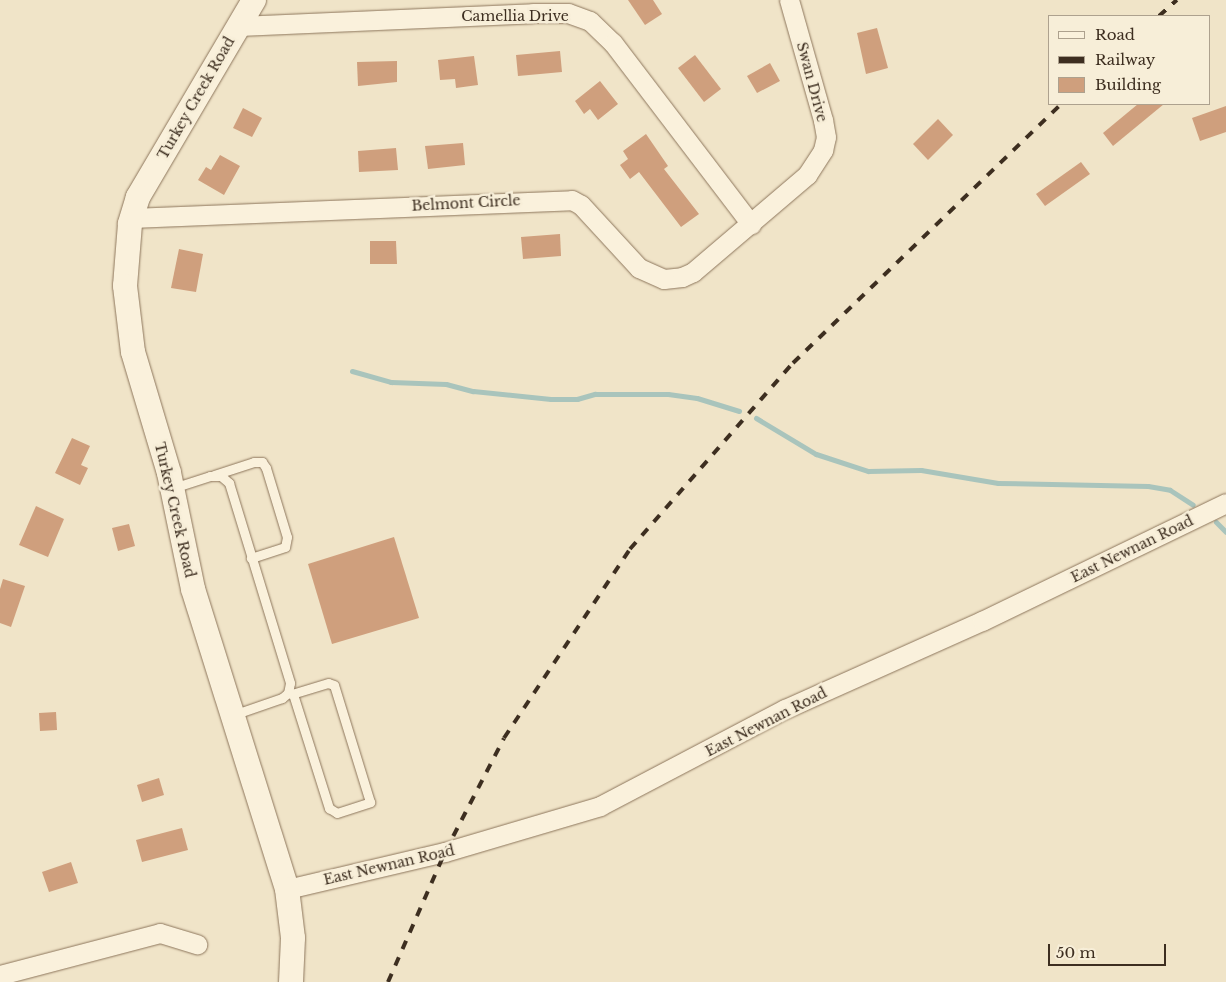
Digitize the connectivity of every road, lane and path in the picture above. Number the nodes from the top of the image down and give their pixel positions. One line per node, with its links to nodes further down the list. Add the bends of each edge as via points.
1 (254, 0): 3 (street, Turkey Creek Road)
2 (789, 0): 5 (street, Swan Drive, via 826,137 817,164)
3 (239, 26): 4 (street, Turkey Creek Road, via 138,197); 5 (street, Camellia Drive, via 568,13 590,21 613,43)
4 (131, 218): 5 (street, Belmont Circle, via 572,200 581,205 639,268 664,280 693,272); 7 (street, Turkey Creek Road, via 125,254 128,328)
5 (751, 224)
6 (210, 476): 7 (lane); 9 (lane, via 221,476 229,483); 9 (lane, via 254,462 262,462 266,468 287,537 285,546)
7 (172, 488): 11 (street, Turkey Creek Road, via 193,589)
8 (1226, 503): 12 (street, East Newnan Road, via 982,621 785,709 600,806 445,852)
9 (251, 558): 10 (lane, via 290,683)
10 (290, 694): 10 (lane, via 329,808 337,813 370,802 334,685 328,683); 11 (lane)
11 (233, 715): 12 (street, Turkey Creek Road)
12 (287, 889): 15 (street, Turkey Creek Road, via 293,938)
13 (197, 944): 14 (street, via 160,932)
14 (0, 975)
15 (291, 982)

